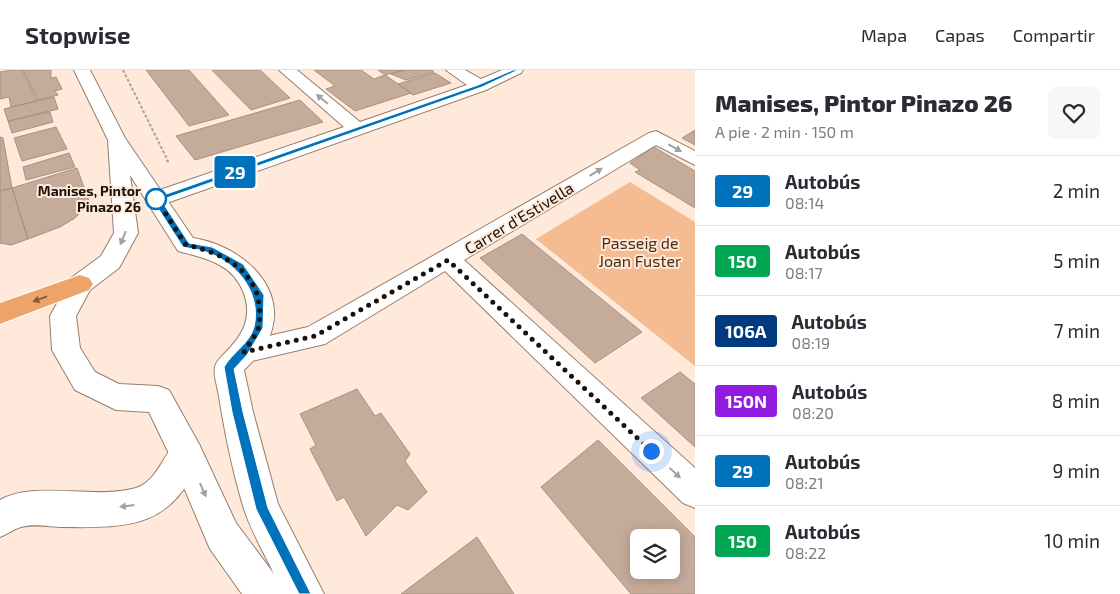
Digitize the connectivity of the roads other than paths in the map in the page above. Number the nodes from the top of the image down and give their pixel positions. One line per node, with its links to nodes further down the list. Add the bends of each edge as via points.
1 (82, 70): 7 (street)
2 (287, 70): 6 (street, one-way to 2)
3 (454, 70): 5 (street)
4 (515, 70): 5 (street)
5 (480, 86): 6 (street)
6 (358, 129): 9 (street)
7 (116, 138): 9 (street); 11 (street, one-way to 11, via 126,233 110,262)
8 (695, 159): 10 (street, Carrer d'Estivella, one-way to 8, via 656,137)
9 (156, 199): 13 (street, via 186,245 209,249 240,266 259,295 258,328)
10 (448, 260): 13 (street, Carrer d'Estivella, via 315,336); 15 (street, one-way to 15)
11 (80, 284): 12 (highway, one-way to 12); 14 (street, via 63,316 66,350 85,381 116,397 158,399)
12 (0, 314)
13 (236, 360): 18 (street, via 237,412 262,509)
14 (187, 455): 16 (street, one-way to 16, via 171,482 144,504 96,510 18,509); 17 (street, one-way to 17, via 223,536)
15 (695, 492)
16 (0, 519)
17 (265, 594)
18 (304, 594)

